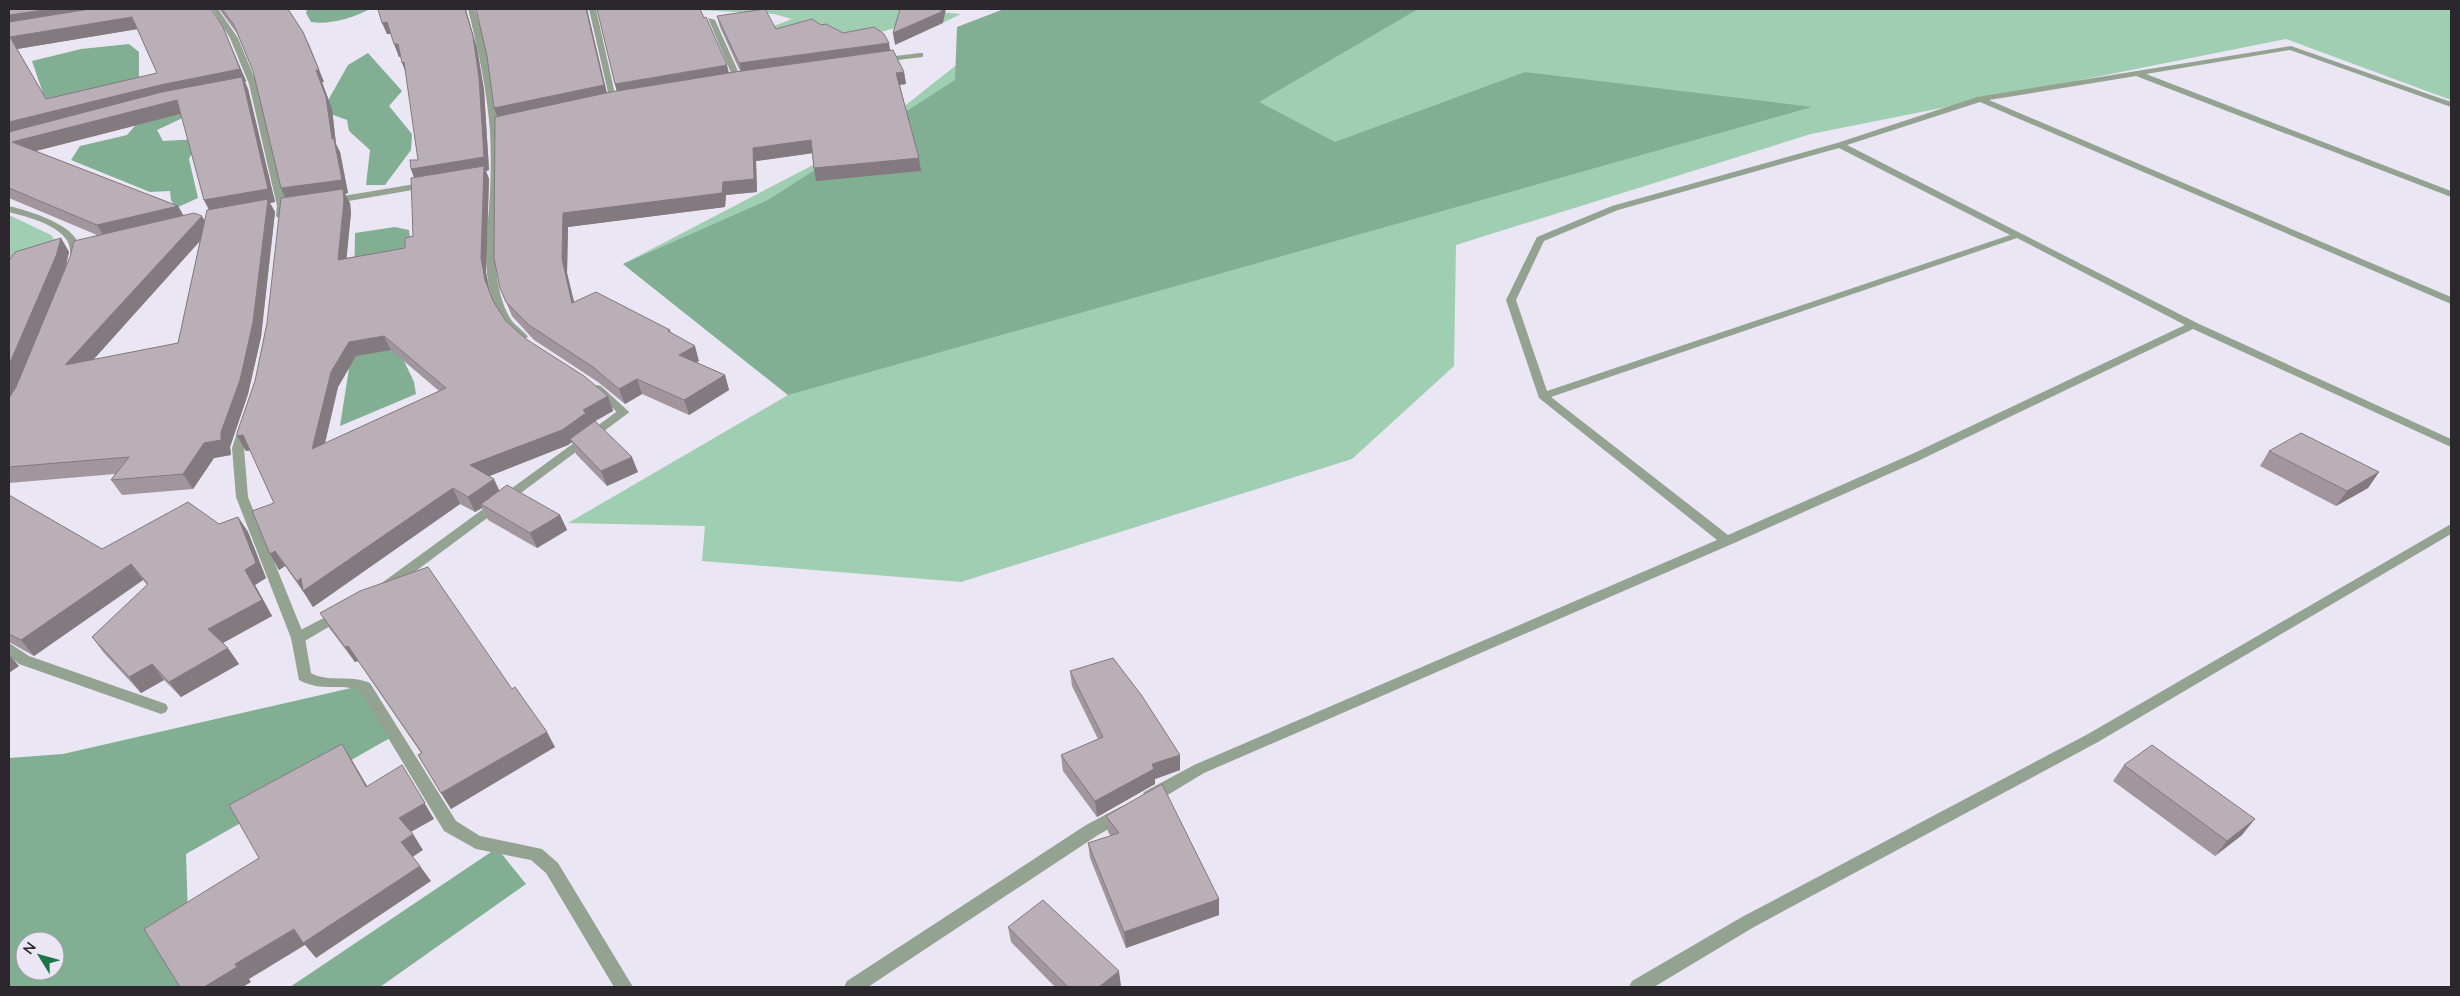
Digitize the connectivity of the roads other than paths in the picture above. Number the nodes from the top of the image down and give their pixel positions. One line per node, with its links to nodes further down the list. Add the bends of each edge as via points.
1 (214, 9): 20 (street, via 234,38 249,85)
2 (471, 9): 28 (street, via 481,36 498,125 491,174 491,260 496,290 507,320)
3 (592, 9): 13 (street)
4 (710, 20): 9 (street)
5 (920, 55): 6 (street)
6 (872, 62)
7 (2138, 74): 12 (street); 15 (street, via 2291,48); 18 (street)
8 (748, 79): 9 (street)
9 (738, 80): 10 (street)
10 (728, 82)
11 (623, 99): 13 (street)
12 (1980, 99): 16 (street); 26 (street)
13 (614, 100): 14 (street)
14 (604, 102)
15 (2451, 105)
16 (1840, 145): 24 (street); 30 (street, via 1615,208 1540,239 1512,300)
17 (437, 183): 19 (street)
18 (2451, 194)
19 (322, 202)
20 (278, 206): 21 (street); 23 (street)
21 (294, 207)
22 (9, 208): 25 (street, via 64,230 81,250)
23 (280, 225)
24 (2018, 235): 27 (street); 30 (street)
25 (72, 270)
26 (2451, 301)
27 (2193, 325): 32 (street); 34 (street, via 1916,457)
28 (534, 347)
29 (589, 383): 35 (street, via 623,412)
30 (1543, 396): 34 (street)
31 (247, 422): 37 (street, via 238,448 242,497)
32 (2451, 443)
33 (2451, 528): 42 (street, via 2092,738 1748,922)
34 (1727, 541): 41 (street, via 1199,769 1092,830)
35 (373, 596)
36 (348, 610): 37 (street)
37 (298, 638): 40 (street, via 304,676 324,684 353,683 365,687 450,826 476,842 536,854 552,868)
38 (9, 648): 39 (street, via 24,660)
39 (161, 708)
40 (624, 987)
41 (853, 987)
42 (1638, 987)

